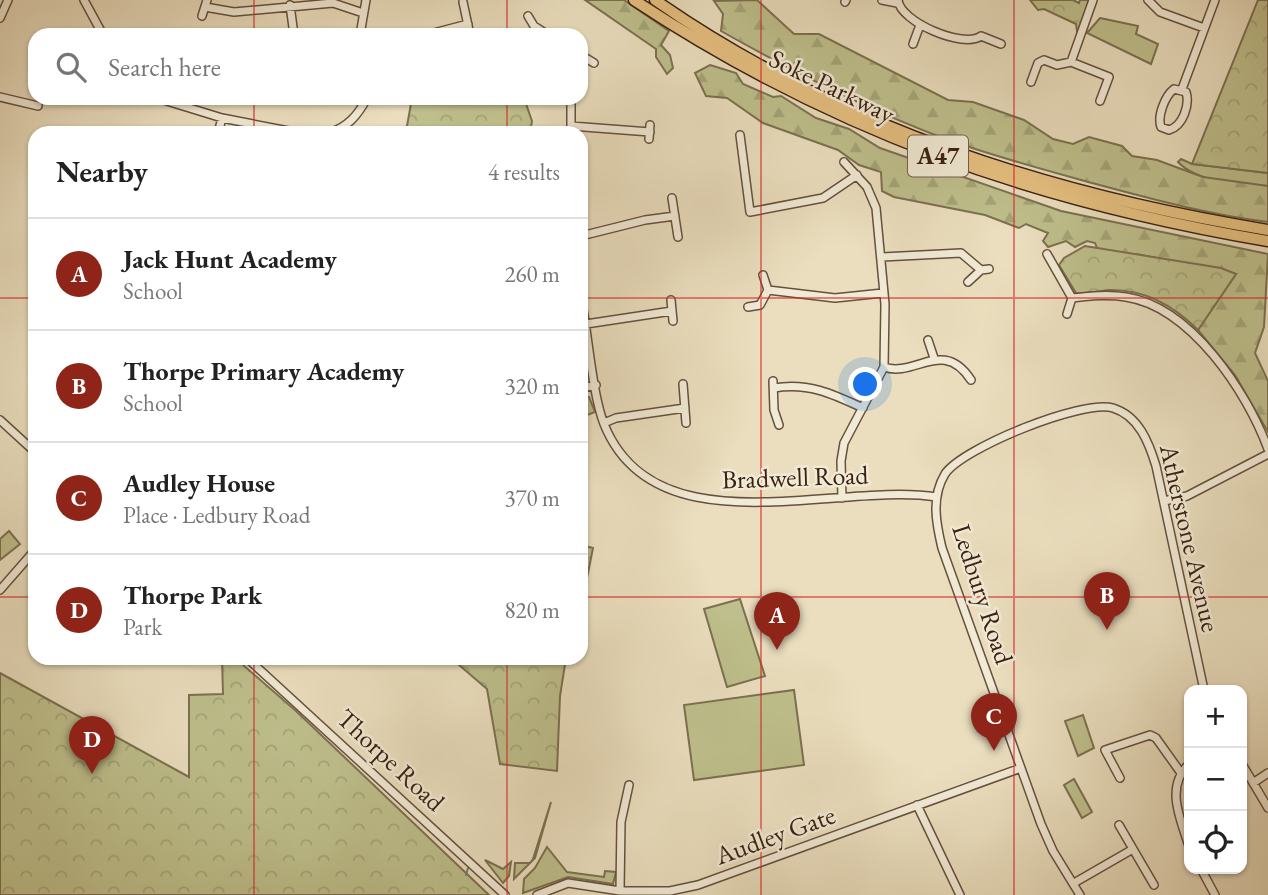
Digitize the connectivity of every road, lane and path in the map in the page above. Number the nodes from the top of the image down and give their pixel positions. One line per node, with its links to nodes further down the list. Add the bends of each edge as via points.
1 (8, 0): 17 (street)
2 (84, 0): 21 (street)
3 (366, 0): 14 (street)
4 (634, 0): 57 (highway, Soke Parkway / A47, via 758,75 901,143 1085,203)
5 (655, 0): 54 (highway, Soke Parkway / A47, via 786,77 937,144 1101,196)
6 (881, 0): 11 (street)
7 (1094, 0): 30 (street)
8 (1148, 0): 20 (street, via 1160,12)
9 (1215, 0): 20 (street)
10 (463, 2): 18 (street)
11 (897, 2): 19 (street, via 910,20)
12 (206, 3): 13 (street, via 234,12); 15 (street)
13 (290, 5): 14 (street, via 334,3); 22 (street)
14 (363, 13): 23 (street)
15 (202, 16)
16 (528, 16): 26 (street)
17 (0, 18)
18 (468, 24): 24 (street); 25 (street)
19 (920, 25): 27 (street); 28 (street, via 965,41 981,36)
20 (1204, 27): 33 (street)
21 (99, 28)
22 (293, 28)
23 (361, 28)
24 (453, 28)
25 (469, 28)
26 (537, 28)
27 (913, 44)
28 (1001, 44)
29 (588, 60): 31 (street)
30 (1071, 62): 32 (street, via 1057,65 1044,60 1038,63); 35 (street, via 1109,76)
31 (594, 63)
32 (1031, 82)
33 (1182, 89): 33 (street, via 1188,100 1180,124 1165,130 1159,119 1168,94)
34 (0, 97): 36 (street)
35 (1100, 101)
36 (28, 104)
37 (34, 105): 41 (street)
38 (180, 105): 42 (street)
39 (363, 105): 45 (street)
40 (571, 105): 46 (street)
41 (38, 106)
42 (222, 118): 43 (street); 44 (street)
43 (220, 126)
44 (263, 126)
45 (345, 126)
46 (571, 126)
47 (588, 130): 48 (street)
48 (650, 132)
49 (740, 135): 51 (street, via 750,212 823,198)
50 (844, 162): 51 (street)
51 (857, 175): 58 (street, via 876,208)
52 (671, 198): 53 (street)
53 (675, 216): 55 (street); 56 (street)
54 (1268, 230)
55 (588, 234)
56 (678, 237)
57 (1268, 241)
58 (882, 257): 61 (street, via 961,253 985,270); 63 (street)
59 (1060, 257): 64 (street, via 1049,258)
60 (763, 275): 62 (street)
61 (968, 282)
62 (768, 290): 63 (street, via 835,298); 66 (street, via 760,305)
63 (883, 293): 74 (street)
64 (1072, 298): 68 (street); 86 (street, via 1127,297 1172,316 1207,349 1234,385)
65 (671, 300): 67 (street)
66 (748, 307)
67 (672, 311): 69 (street); 70 (street)
68 (1067, 314)
69 (673, 321)
70 (588, 324)
71 (588, 336): 77 (street, Bradwell Road)
72 (928, 340): 73 (street)
73 (934, 358): 74 (street, via 896,371); 75 (street, via 963,368)
74 (884, 368): 80 (street)
75 (971, 380)
76 (683, 384): 79 (street)
77 (596, 386): 78 (street); 82 (street, Bradwell Road)
78 (588, 387)
79 (685, 408): 82 (street); 83 (street)
80 (863, 408): 84 (street, via 825,390 774,385); 87 (street, via 844,443)
81 (0, 420): 85 (street)
82 (604, 423): 87 (street, Bradwell Road, via 638,469 684,495 744,503)
83 (686, 423)
84 (779, 425)
85 (28, 446)
86 (1268, 452): 89 (street, via 1187,496)
87 (842, 498): 88 (street, Bradwell Road, via 917,494)
88 (937, 498): 89 (street, Atherstone Avenue, via 948,471 971,453 1066,414 1101,406 1122,412 1139,426 1151,450); 94 (street, Ledbury Road, via 942,548)
89 (1164, 501): 93 (street, Atherstone Avenue)
90 (28, 558): 91 (street)
91 (0, 590)
92 (255, 665): 111 (street, Thorpe Road)
93 (1203, 685)
94 (1020, 768): 102 (street, Audley Gate); 108 (street, Ledbury Road, via 1053,851)
95 (1184, 770): 96 (street)
96 (1181, 773): 99 (street, via 1150,735 1105,750); 105 (street, via 1174,791)
97 (1247, 773): 100 (street)
98 (1268, 773): 100 (street)
99 (1120, 778)
100 (1253, 783): 103 (street)
101 (629, 785): 110 (street, via 621,822)
102 (917, 805): 110 (street, Audley Gate, via 698,885 670,891); 113 (street)
103 (1268, 808)
104 (1119, 825): 106 (street)
105 (1184, 828)
106 (1133, 849): 108 (street); 109 (street)
107 (1204, 874): 115 (street)
108 (1074, 883): 114 (street, Ledbury Road)
109 (1154, 885)
110 (620, 891): 112 (street, Audley Gate, via 568,883)
111 (505, 895)
112 (537, 895)
113 (960, 895)
114 (1080, 895)
115 (1215, 895)

